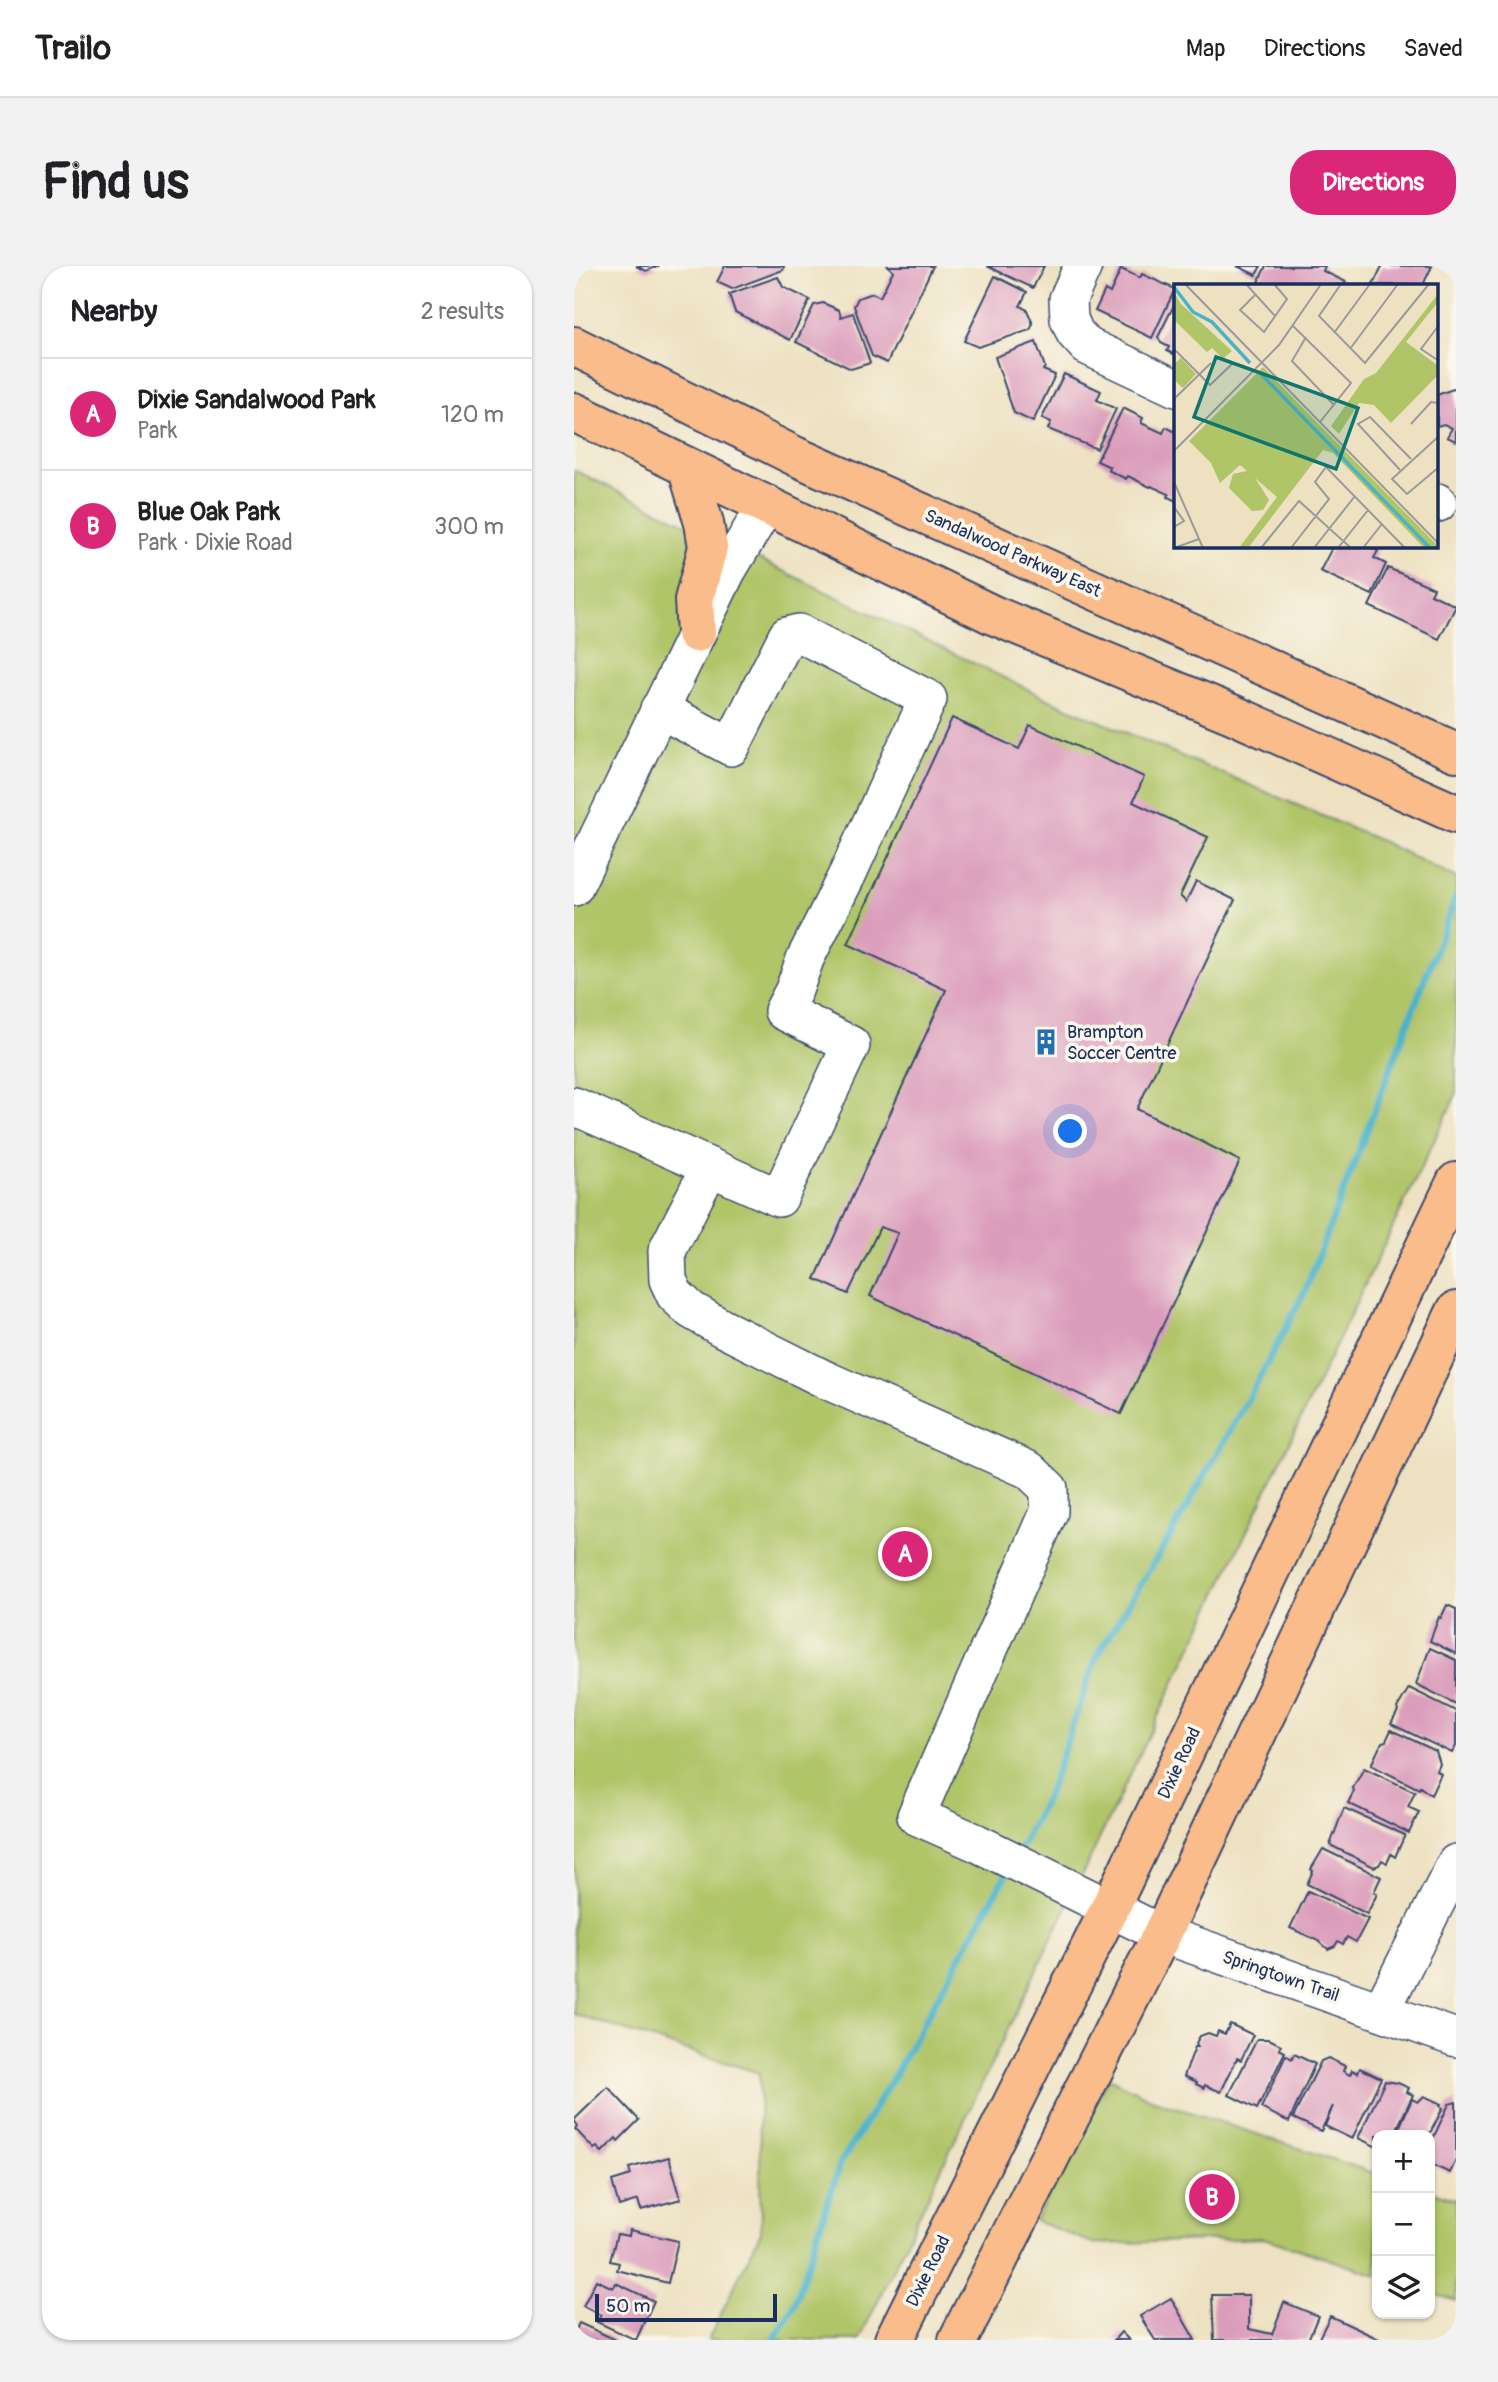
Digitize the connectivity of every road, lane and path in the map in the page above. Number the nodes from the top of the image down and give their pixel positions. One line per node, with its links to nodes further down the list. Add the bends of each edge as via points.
1 (1083, 266): 3 (street, via 1068,299 1069,319 1076,333 1087,346)
2 (574, 346): 5 (main road, Sandalwood Parkway East)
3 (1174, 387)
4 (574, 412): 6 (main road)
5 (796, 456): 7 (main road); 10 (main road, Sandalwood Parkway East)
6 (687, 467): 7 (main road); 8 (main road, via 708,547 694,600)
7 (768, 504): 8 (street); 11 (main road, via 993,615)
8 (696, 633): 9 (street)
9 (659, 709): 12 (street); 14 (street, via 731,747 786,636 799,634 928,699 783,1011 851,1045 779,1198)
10 (1456, 752)
11 (1456, 814)
12 (574, 887)
13 (574, 1106): 14 (street)
14 (710, 1167): 18 (street, Springtown Trail, via 667,1251 668,1280 675,1295 722,1328 826,1380 1029,1470 1049,1489 1049,1512 916,1816)
15 (1456, 1182): 18 (main road, Dixie Road)
16 (1456, 1311): 19 (main road)
17 (1456, 1863): 20 (street)
18 (1109, 1910): 19 (street, Springtown Trail); 22 (main road, Dixie Road)
19 (1162, 1934): 20 (street, Springtown Trail); 23 (main road)
20 (1381, 2011): 21 (street, Springtown Trail)
21 (1456, 2038)
22 (894, 2340)
23 (958, 2340)

